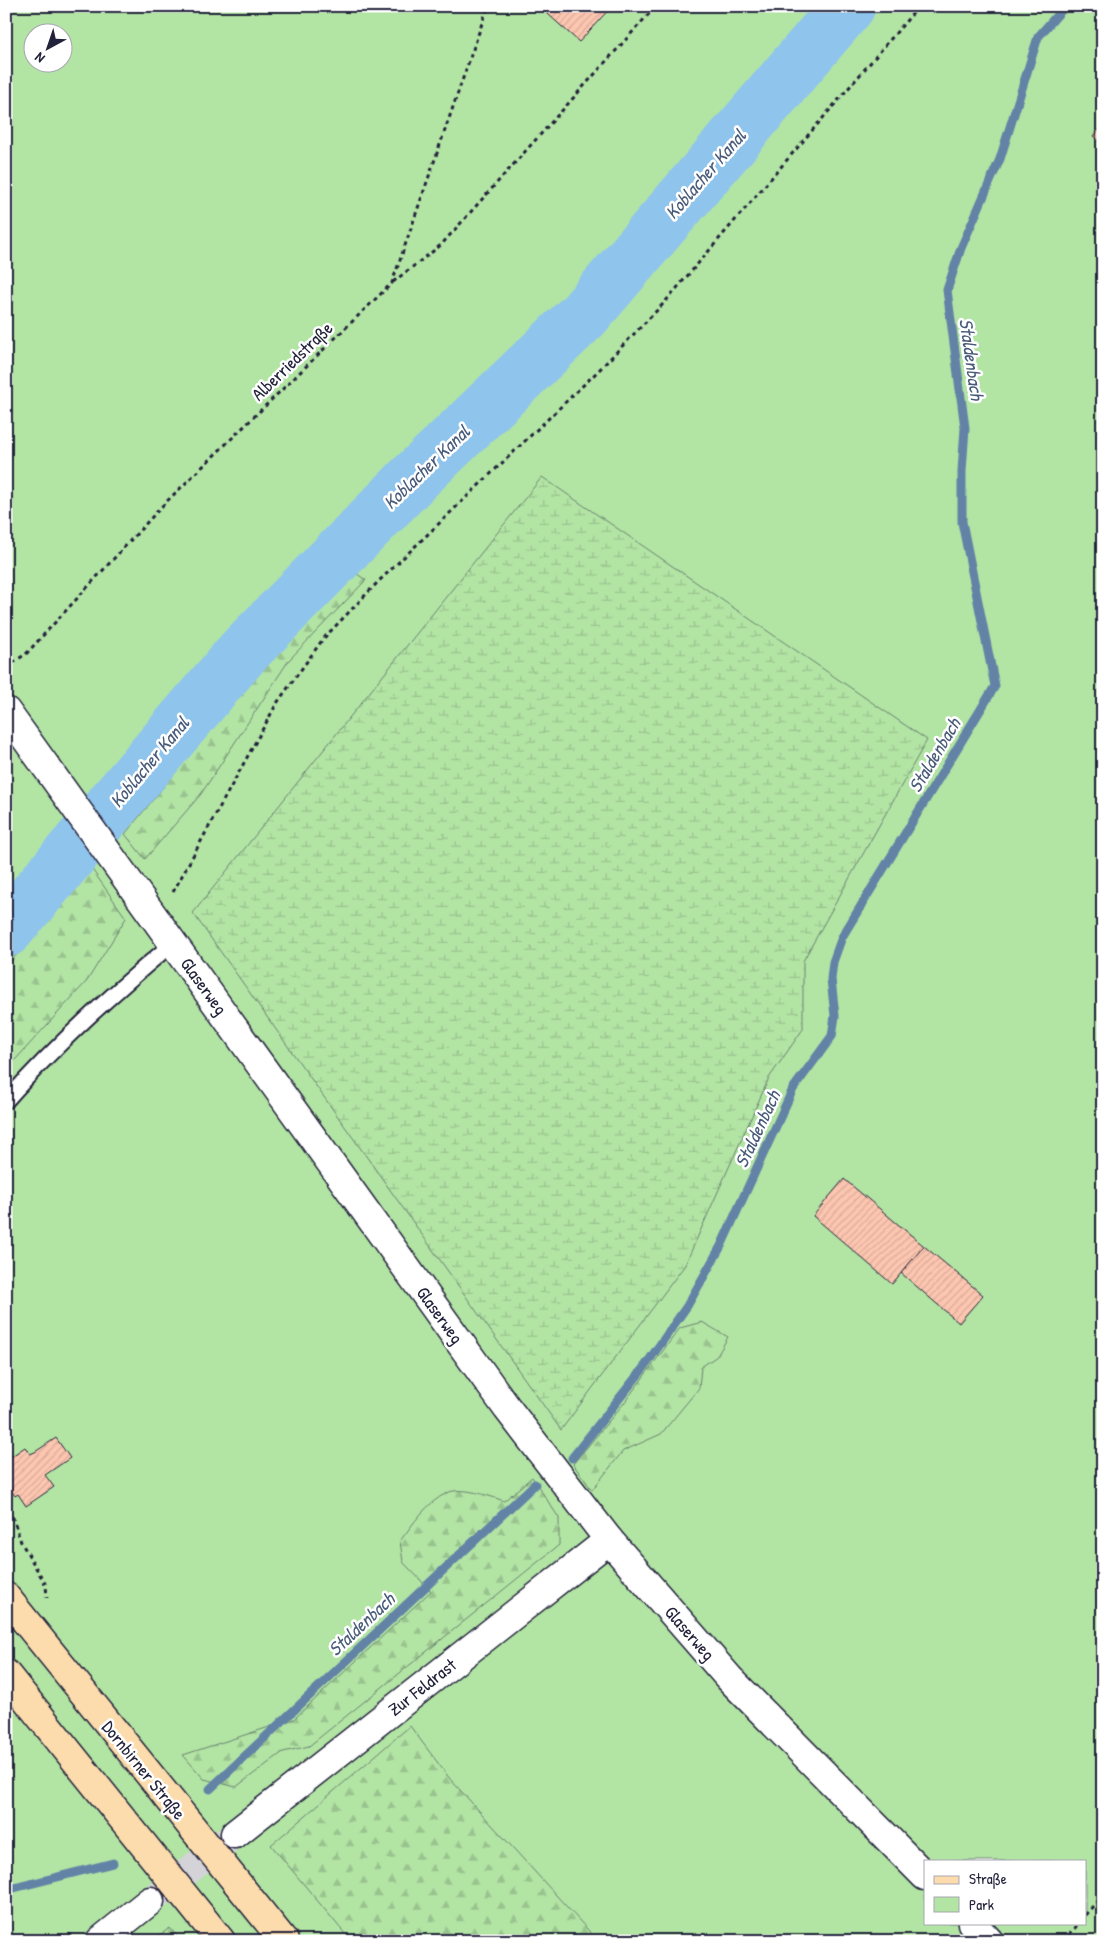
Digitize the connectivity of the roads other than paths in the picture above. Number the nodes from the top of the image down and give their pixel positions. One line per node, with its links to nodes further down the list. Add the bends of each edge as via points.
1 (6, 711): 2 (street, Glaserweg)
2 (173, 943): 3 (lane, via 102,1003); 4 (street, Glaserweg, via 507,1408)
3 (6, 1101)
4 (609, 1540): 7 (street, Zur Feldrast); 8 (street, Glaserweg, via 729,1678)
5 (6, 1598): 13 (main road, Dornbirner Straße)
6 (6, 1674): 12 (main road)
7 (235, 1834)
8 (924, 1875)
9 (150, 1902): 11 (street)
10 (973, 1924): 14 (street)
11 (100, 1941)
12 (220, 1941)
13 (284, 1941)
14 (990, 1941)

